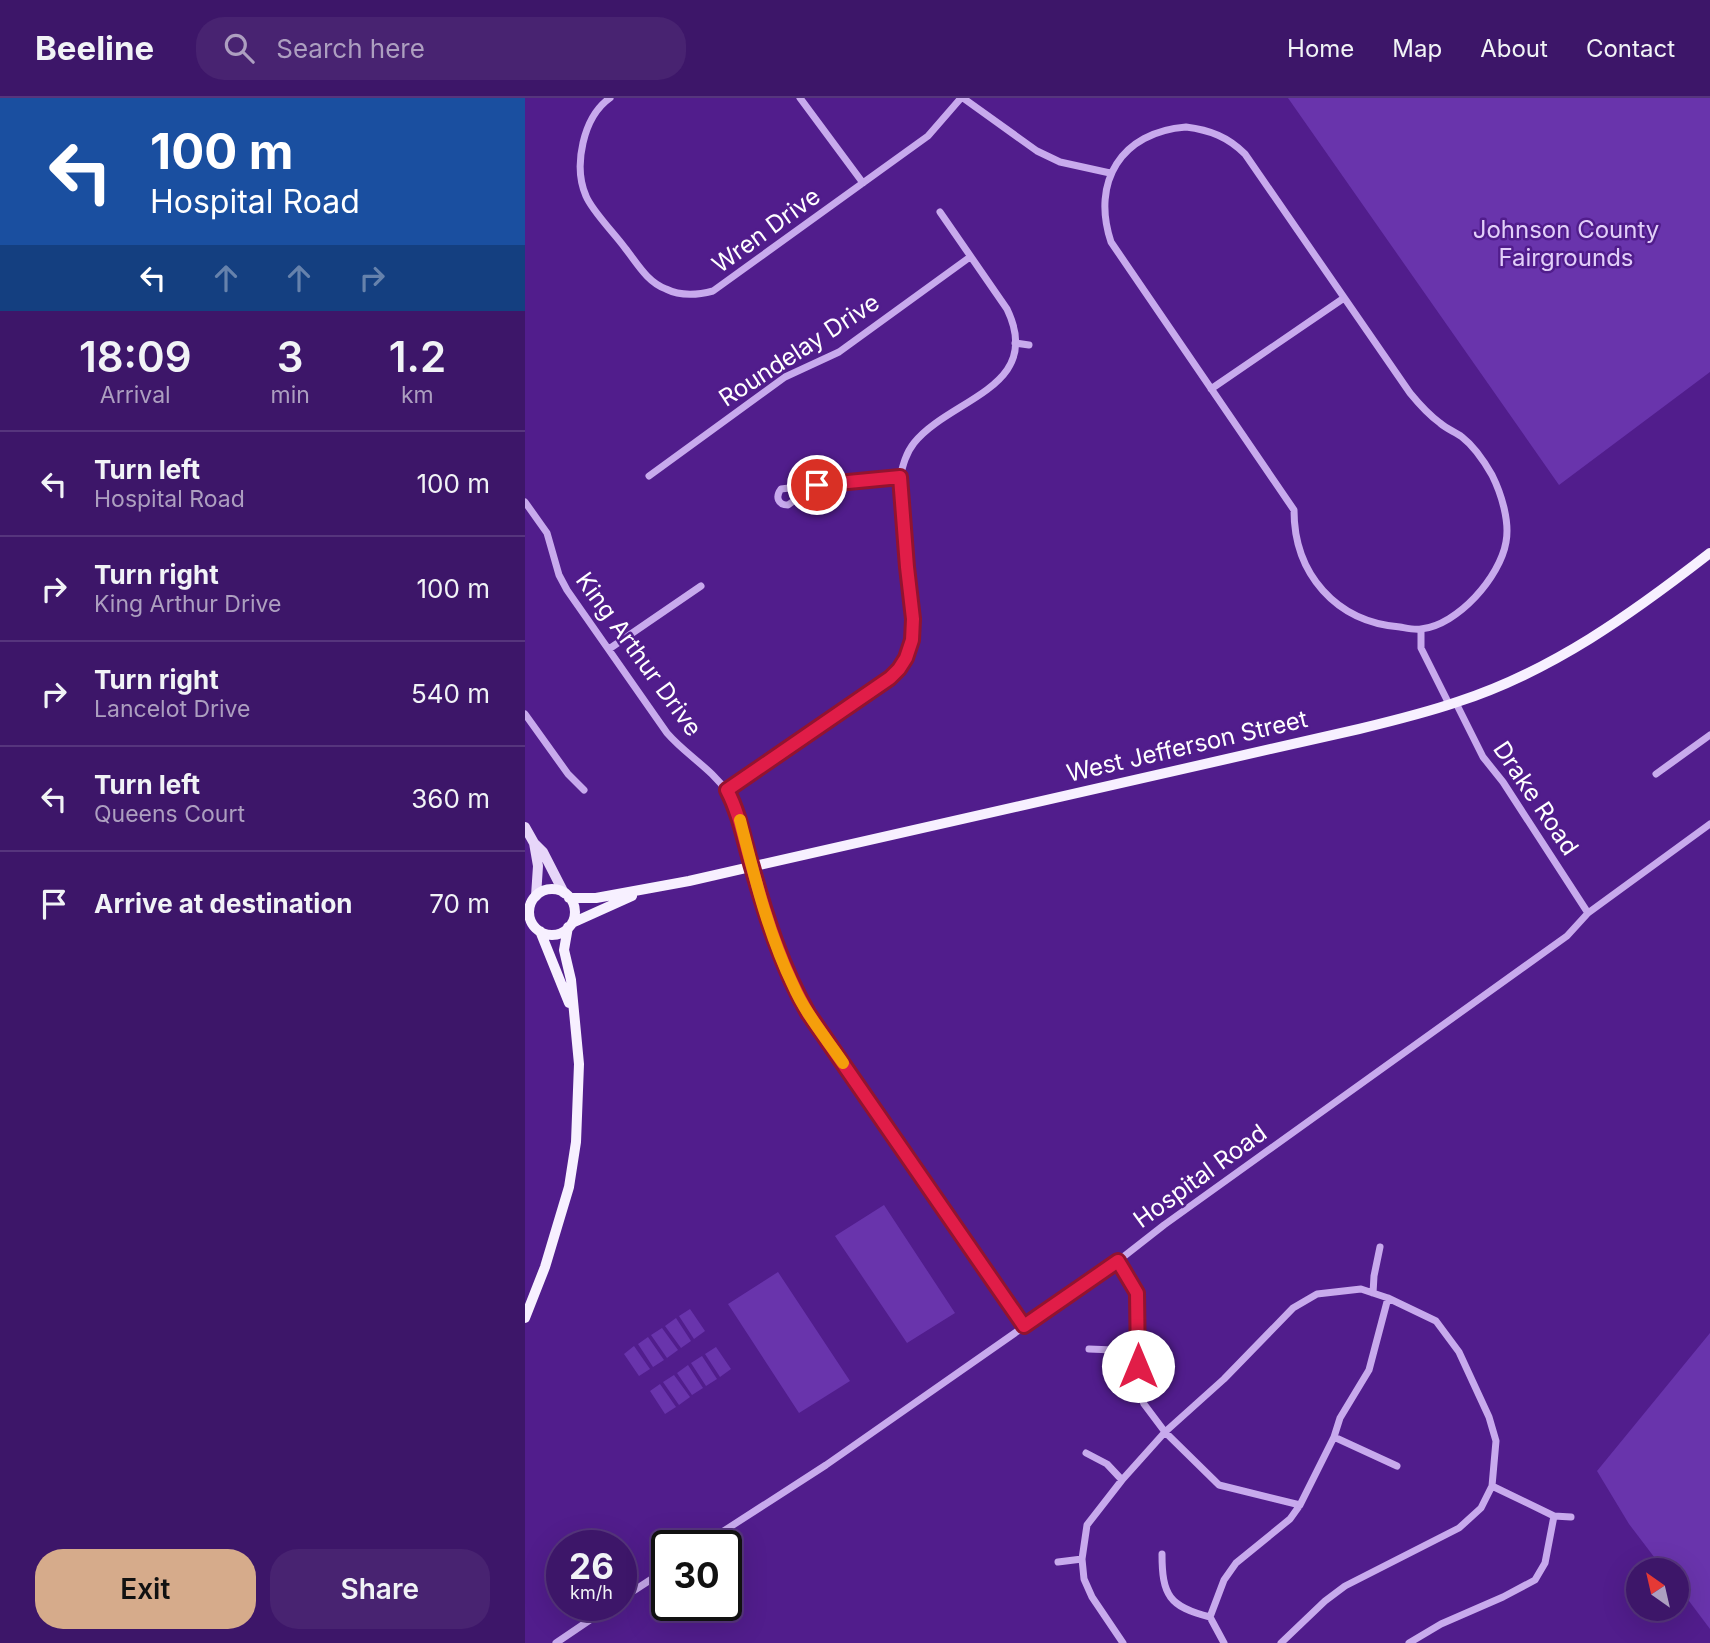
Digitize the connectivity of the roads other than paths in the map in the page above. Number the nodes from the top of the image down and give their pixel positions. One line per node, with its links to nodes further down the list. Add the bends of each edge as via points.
1 (610, 98): 5 (street, Wren Drive, via 589,124 583,148 580,172 586,197 650,281 666,290 683,294 713,291)
2 (800, 98): 5 (street)
3 (962, 98): 4 (street, via 1037,151 1060,162); 5 (street, Wren Drive, via 928,136)
4 (1110, 173): 8 (street, via 1137,143 1167,129 1202,129 1233,142); 11 (street, via 1104,201 1111,242)
5 (863, 183)
6 (940, 212): 7 (street)
7 (970, 257): 9 (street, via 1007,309); 12 (street, Roundelay Drive, via 839,352 785,376)
8 (1344, 298): 11 (street); 18 (street, via 1410,393 1483,460 1505,514 1507,540 1481,592 1458,611)
9 (1015, 343): 10 (street); 13 (street, via 1002,377 922,434 906,454)
10 (1029, 345)
11 (1211, 389): 18 (street, via 1294,510 1297,542 1317,585 1359,619 1379,626)
12 (649, 477)
13 (900, 477): 14 (street); 25 (street, via 913,619 906,658 890,678)
14 (789, 488)
15 (525, 502): 19 (street, King Arthur Drive, via 547,533 559,575)
16 (1710, 553): 20 (main road, West Jefferson Street, via 1627,616 1556,659)
17 (701, 586): 19 (street)
18 (1421, 629): 20 (street, Drake Road, via 1421,648)
19 (609, 649): 25 (street, King Arthur Drive, via 667,733)
20 (1452, 704): 29 (main road, West Jefferson Street); 33 (street, Drake Road)
21 (525, 714): 24 (street)
22 (1710, 735): 23 (street)
23 (1656, 774)
24 (584, 790)
25 (727, 790): 29 (street, King Arthur Drive)
26 (1710, 824): 33 (street, Hospital Road)
27 (525, 827): 28 (street)
28 (534, 843): 31 (street); 32 (street, via 538,866)
29 (752, 867): 30 (main road, West Jefferson Street); 42 (street, King Arthur Drive, via 782,960 808,1013)
30 (637, 892): 31 (main road, West Jefferson Street, via 596,898); 34 (main road, West Jefferson Street)
31 (566, 895): 32 (main road, via 549,890); 34 (main road, via 574,912)
32 (531, 900): 35 (main road)
33 (1588, 913): 38 (street, Hospital Road, via 1567,936)
34 (570, 925): 35 (main road, via 552,935); 36 (main road, via 564,950)
35 (533, 927): 36 (main road)
36 (573, 1012): 41 (main road, via 579,1104 569,1186)
37 (1380, 1247): 39 (street)
38 (1118, 1261): 42 (street, Hospital Road); 44 (street, via 1137,1293)
39 (1373, 1293): 40 (street); 45 (street, via 1361,1289 1317,1294 1293,1308)
40 (1388, 1298): 46 (street, via 1369,1370); 50 (street, via 1436,1321 1458,1352 1496,1441)
41 (525, 1318)
42 (1024, 1326): 54 (street, Hospital Road)
43 (1089, 1349): 44 (street)
44 (1138, 1351): 45 (street, via 1140,1394)
45 (1165, 1432): 49 (street); 51 (street, via 1219,1485)
46 (1334, 1437): 48 (street); 51 (street)
47 (1086, 1452): 49 (street)
48 (1397, 1466)
49 (1122, 1480): 56 (street, via 1087,1525)
50 (1492, 1486): 52 (street); 63 (street, via 1481,1508 1459,1528 1345,1586)
51 (1300, 1505): 58 (street, via 1290,1519 1236,1563)
52 (1554, 1516): 53 (street); 64 (street, via 1545,1563 1535,1580)
53 (1571, 1517)
54 (725, 1530)
55 (1162, 1554): 58 (street, via 1162,1581 1173,1602)
56 (1082, 1559): 57 (street); 61 (street, via 1092,1597)
57 (1058, 1562)
58 (1210, 1617): 62 (street)
59 (588, 1621): 60 (street)
60 (556, 1643)
61 (1123, 1643)
62 (1224, 1643)
63 (1281, 1643)
64 (1409, 1643)

